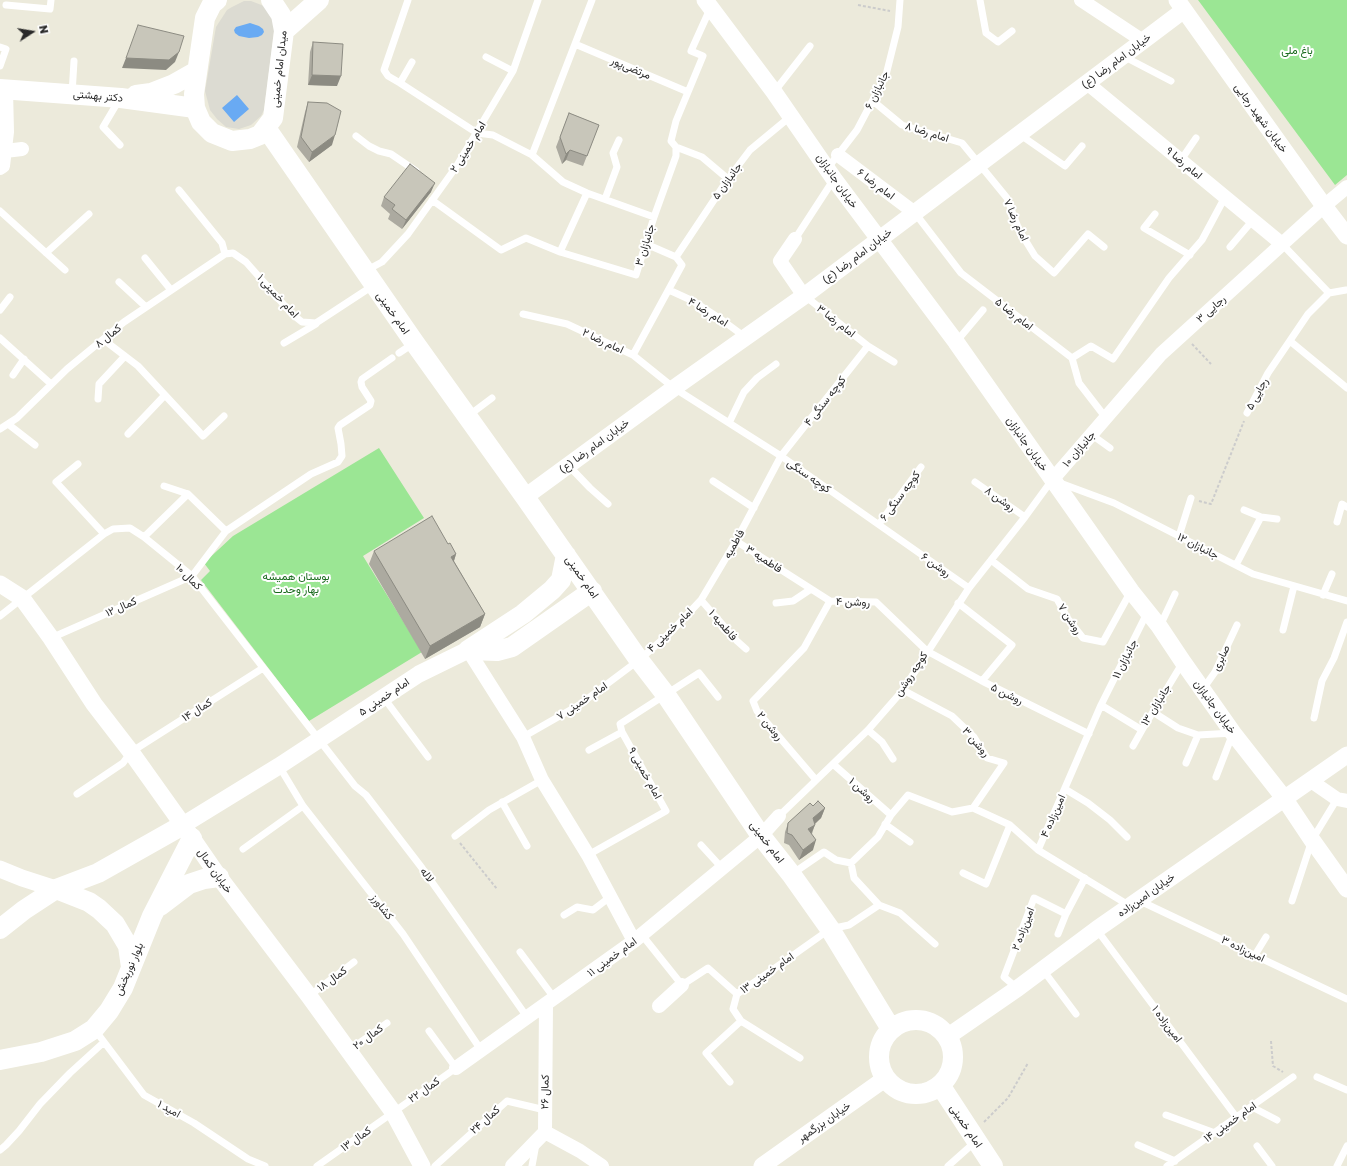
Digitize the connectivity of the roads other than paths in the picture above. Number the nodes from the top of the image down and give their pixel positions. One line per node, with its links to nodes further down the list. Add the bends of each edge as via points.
1 (51, 0): 12 (lane, via 50,10)
2 (217, 0): 14 (main road, میدان امام خمینی)
3 (272, 0): 15 (main road, میدان امام خمینی, via 281,15)
4 (319, 0): 15 (main road)
5 (408, 0): 29 (lane, via 384,70 388,76)
6 (538, 0): 27 (lane, امام خمینی ۲)
7 (592, 0): 18 (lane)
8 (900, 0): 36 (lane, جانبازان ۶, via 898,27 886,76)
9 (980, 0): 16 (lane, via 986,32 998,42)
10 (1082, 0): 17 (street)
11 (707, 4): 32 (lane, جانبازان ۳, via 691,50 703,56); 33 (street, خیابان جانبازان)
12 (6, 5)
13 (1180, 5): 17 (street, خیابان امام رضا (ع)); 64 (street, خیابان شهید رجایی)
14 (204, 9): 26 (main road, میدان امام خمینی)
15 (284, 31): 39 (main road, میدان امام خمینی, via 274,118)
16 (1012, 31)
17 (1143, 41): 21 (street, خیابان امام رضا (ع))
18 (575, 44): 32 (lane, مرتضی‌پور); 50 (lane)
19 (810, 46): 33 (lane)
20 (0, 47): 25 (lane, via 6,49)
21 (1123, 56): 28 (lane); 30 (street, خیابان امام رضا (ع))
22 (486, 57): 27 (lane)
23 (74, 61): 34 (lane)
24 (412, 62): 29 (lane)
25 (0, 66)
26 (197, 71): 35 (main road, via 151,93); 37 (main road, میدان امام خمینی, via 194,94)
27 (513, 71): 40 (lane, امام خمینی ۲)
28 (1171, 81)
29 (400, 82): 40 (lane)
30 (1087, 83): 41 (street, خیابان امام رضا (ع)); 52 (street, امام رضا ۹)
31 (3, 90): 34 (main road, دکتر بهشتی); 49 (street, via 7,132)
32 (688, 92): 47 (lane, جانبازان ۳, via 671,141)
33 (774, 92): 38 (street, خیابان جانبازان)
34 (72, 94): 35 (main road, دکتر بهشتی)
35 (121, 98): 37 (main road, دکتر بهشتی); 45 (lane, via 103,127)
36 (872, 101): 51 (lane, جانبازان ۶, via 857,130); 53 (lane, امام رضا ۸, via 902,126 962,143)
37 (196, 108): 39 (main road, میدان امام خمینی, via 201,122 212,133 232,141 250,139 260,135)
38 (791, 116): 55 (street, خیابان جانبازان); 57 (lane, جانبازان ۵, via 750,150)
39 (266, 128): 85 (main road, امام خمینی)
40 (476, 133): 50 (lane, via 493,135); 63 (lane, امام خمینی ۲, via 456,167 437,186)
41 (1019, 134): 46 (lane, via 1065,166); 53 (street, خیابان امام رضا (ع))
42 (356, 136): 56 (lane, via 369,146 391,154)
43 (1196, 138): 52 (lane)
44 (619, 140): 62 (lane, via 613,153 617,168)
45 (120, 145)
46 (1082, 146)
47 (676, 147): 57 (lane, via 702,157); 69 (lane, جانبازان ۳, via 676,156)
48 (22, 149): 49 (street)
49 (5, 151): 54 (street, via 3,166)
50 (532, 155): 60 (lane, via 564,182)
51 (838, 155): 55 (lane, جانبازان ۶); 66 (street, امام رضا ۶)
52 (1181, 160): 61 (street, امام رضا ۹)
53 (979, 164): 66 (street, خیابان امام رضا (ع)); 76 (lane, امام رضا ۷, via 1007,198 1019,230 1035,256 1054,273 1088,234)
54 (0, 168)
55 (830, 174): 72 (lane, جانبازان ۶); 73 (street, خیابان جانبازان)
56 (422, 176)
57 (728, 179): 82 (lane, جانبازان ۵)
58 (1347, 187): 64 (street, رجایی ۳)
59 (179, 190): 80 (lane, via 222,243)
60 (587, 193): 62 (lane); 79 (lane)
61 (1225, 197): 70 (street, امام رضا ۹); 81 (lane, via 1202,240)
62 (606, 199): 69 (lane)
63 (432, 200): 79 (lane, جانبازان ۳, via 501,250 526,238); 85 (lane, امام خمینی ۲, via 408,234)
64 (1324, 206): 71 (street, خیابان شهید رجایی); 75 (street, رجایی ۳)
65 (0, 211): 78 (lane)
66 (915, 213): 73 (street, خیابان امام رضا (ع)); 108 (lane, امام رضا ۵, via 961,273)
67 (89, 214): 78 (lane)
68 (1154, 214): 81 (lane, via 1144,228)
69 (654, 217): 74 (lane, جانبازان ۳)
70 (1253, 220): 75 (street, امام رضا ۹); 77 (lane)
71 (1347, 236)
72 (795, 239): 91 (street, via 780,261)
73 (878, 239): 91 (street, خیابان امام رضا (ع)); 102 (street, خیابان جانبازان)
74 (646, 244): 79 (lane, جانبازان ۳, via 636,275); 82 (lane)
75 (1282, 244): 90 (lane); 123 (street, رجایی ۳, via 1162,354)
76 (1104, 247)
77 (1230, 247)
78 (46, 252): 84 (lane)
79 (560, 252)
80 (225, 254): 87 (lane, کمال ۸); 97 (lane, امام خمینی ۱, via 233,253 246,262 302,322)
81 (1190, 254): 108 (lane, via 1169,278 1113,359 1091,346)
82 (676, 257): 88 (lane, via 682,265)
83 (145, 258): 87 (lane)
84 (65, 270)
85 (369, 278): 97 (lane); 122 (main road, امام خمینی, via 406,348)
86 (119, 282): 93 (lane)
87 (171, 290): 93 (lane, کمال ۸)
88 (669, 290): 99 (lane, امام رضا ۴, via 693,301); 105 (lane)
89 (1346, 290): 90 (lane)
90 (1329, 293): 101 (lane, رجایی ۵, via 1308,314)
91 (804, 296): 99 (street, خیابان امام رضا (ع)); 104 (lane, امام رضا ۳)
92 (10, 297): 94 (lane)
93 (146, 307): 100 (lane, کمال ۸)
94 (0, 310)
95 (983, 310): 102 (lane)
96 (523, 314): 105 (lane, امام رضا ۲, via 567,324)
97 (316, 324): 103 (lane)
98 (0, 338): 109 (lane)
99 (745, 338): 114 (street, خیابان امام رضا (ع))
100 (104, 340): 106 (lane); 113 (lane, کمال ۸)
101 (1290, 341): 115 (lane); 119 (lane, رجایی ۵, via 1268,373)
102 (956, 342): 135 (street, خیابان جانبازان)
103 (284, 343)
104 (868, 346): 110 (lane, امام رضا ۳); 131 (lane, کوچه سنگی ۴)
105 (633, 355): 114 (lane, امام رضا ۲)
106 (125, 356): 116 (lane); 118 (lane, via 99,384)
107 (392, 358): 152 (lane, via 362,379 362,387 371,401 370,405 338,428 342,456 338,462 311,474)
108 (1072, 358): 123 (lane, via 1079,384)
109 (24, 359): 112 (lane); 113 (lane)
110 (894, 362)
111 (776, 364): 124 (lane, via 744,392)
112 (13, 374)
113 (51, 384): 125 (lane, کمال ۸)
114 (674, 388): 120 (lane, امام رضا ۲); 133 (street, خیابان امام رضا (ع))
115 (1347, 388)
116 (165, 395): 121 (lane, via 204,436); 127 (lane)
117 (492, 398): 122 (lane)
118 (98, 399)
119 (1247, 412)
120 (713, 413): 124 (lane, کوچه سنگی)
121 (224, 416)
122 (468, 416): 141 (main road, امام خمینی)
123 (1106, 418): 128 (street, جانبازان ۱۰)
124 (729, 423): 131 (lane, کوچه سنگی)
125 (8, 424): 126 (lane, کمال ۸); 129 (lane)
126 (0, 429)
127 (128, 434)
128 (1092, 435): 130 (lane); 135 (street, جانبازان ۱۰)
129 (34, 445)
130 (1110, 448)
131 (782, 456): 139 (lane, کوچه سنگی ۴); 151 (lane, کوچه سنگی)
132 (78, 464): 153 (lane, via 56,482)
133 (568, 465): 141 (street, خیابان امام رضا (ع)); 143 (lane)
134 (921, 467): 151 (lane, کوچه سنگی ۶)
135 (1052, 480): 147 (lane, کوچه روشن); 154 (lane, جانبازان ۱۲, via 1114,502); 168 (street, خیابان جانبازان)
136 (713, 481): 145 (lane)
137 (975, 482): 147 (lane, روشن ۸)
138 (164, 486): 140 (lane)
139 (765, 487): 145 (lane, فاطمیه)
140 (188, 494): 152 (lane); 155 (lane)
141 (525, 496): 158 (main road, امام خمینی)
142 (1191, 498): 154 (lane)
143 (608, 504)
144 (1347, 507): 150 (lane, via 1342,504)
145 (754, 508): 156 (lane, فاطمیه)
146 (1244, 510): 148 (lane)
147 (1025, 517): 159 (lane, کوچه روشن)
148 (1261, 517): 149 (lane); 160 (lane)
149 (1277, 519)
150 (1337, 522)
151 (879, 524): 157 (lane, کوچه سنگی)
152 (226, 531): 162 (lane)
153 (104, 534): 155 (lane, کمال ۱۰, via 113,529 130,528); 172 (lane, کمال ۱۰)
154 (1179, 536): 160 (lane, جانبازان ۱۲)
155 (144, 537): 162 (lane, کمال ۱۰)
156 (736, 541): 163 (lane, فاطمیه ۳); 173 (lane, فاطمیه)
157 (904, 542): 166 (lane, روشن ۶)
158 (566, 555): 169 (main road, امام خمینی); 186 (main road, via 561,580 552,590 522,614)
159 (991, 560): 166 (lane, کوچه روشن); 168 (lane, روشن ۷, via 1028,588 1057,599 1083,638 1103,642)
160 (1236, 565): 165 (lane, جانبازان ۱۲, via 1253,574)
161 (1332, 574): 171 (lane)
162 (192, 576): 184 (lane, کمال ۱۲); 190 (lane, کمال ۱۰)
163 (792, 576): 167 (lane, روشن ۴)
164 (0, 584): 172 (street, خیابان کمال)
165 (1294, 586): 171 (lane, جانبازان ۱۲); 183 (lane)
166 (969, 588): 177 (lane, کوچه روشن)
167 (811, 589): 174 (lane, روشن ۴); 176 (lane, via 793,601)
168 (1131, 591): 178 (street, خیابان جانبازان)
169 (592, 592): 186 (main road, امام خمینی ۵, via 512,647 497,651); 188 (main road, امام خمینی)
170 (1175, 594): 182 (lane)
171 (1323, 594): 175 (lane, جانبازان ۱۲)
172 (22, 598): 179 (lane, کمال ۱۰); 184 (street, خیابان کمال)
173 (702, 600): 185 (lane, فاطمیه ۱); 188 (lane, امام خمینی ۴)
174 (830, 601): 187 (lane, روشن ۴, via 876,602); 219 (lane, روشن ۲, via 804,648 753,701 757,711)
175 (1347, 601)
176 (776, 603)
177 (958, 604): 187 (lane, کوچه روشن); 191 (lane, via 1012,645)
178 (1148, 612): 182 (street, خیابان جانبازان); 197 (lane, جانبازان ۱۱)
179 (0, 616)
180 (1347, 622): 199 (lane, via 1334,658 1322,681)
181 (1237, 625): 192 (lane, صابری, via 1215,672)
182 (1160, 626): 189 (street, خیابان جانبازان)
183 (1283, 630)
184 (51, 638): 210 (street, خیابان کمال, via 94,704)
185 (746, 649)
186 (468, 650): 196 (street, امام خمینی ۵, via 419,674); 206 (street)
187 (927, 651): 191 (lane, روشن ۵); 193 (lane, کوچه روشن)
188 (639, 660): 194 (main road, امام خمینی); 206 (lane, امام خمینی ۷, via 579,705)
189 (1183, 662): 192 (street, خیابان جانبازان); 198 (lane, جانبازان ۱۳)
190 (263, 668): 207 (lane, کمال ۱۰); 210 (lane, کمال ۱۴)
191 (982, 681): 204 (lane, روشن ۵)
192 (1203, 689): 203 (street, خیابان جانبازان)
193 (903, 690): 200 (lane, کوچه روشن); 227 (lane, روشن ۳, via 952,716 974,738 988,758 1004,763)
194 (666, 695): 195 (lane, via 699,673); 202 (lane, via 620,724); 234 (main road, امام خمینی)
195 (718, 697)
196 (384, 698): 207 (street, امام خمینی ۵); 212 (lane)
197 (1101, 705): 201 (lane, جانبازان ۱۳); 204 (lane, امین‌زاده ۴)
198 (1153, 712): 201 (lane, جانبازان ۱۳); 205 (lane, via 1178,728)
199 (1314, 718)
200 (868, 730): 213 (lane, via 882,742); 215 (lane, کوچه روشن)
201 (1142, 730): 208 (lane)
202 (622, 732): 209 (lane); 242 (lane, امام خمینی ۹, via 666,811)
203 (1234, 733): 205 (lane); 217 (lane); 223 (street, خیابان جانبازان)
204 (1089, 734): 221 (lane, امین‌زاده ۴)
205 (1198, 735): 214 (lane)
206 (523, 737): 218 (street)
207 (319, 740): 216 (street, امام خمینی ۵); 279 (lane, لاله, via 355,786 366,795 417,862)
208 (1133, 746)
209 (589, 750)
210 (131, 752): 222 (lane, کمال ۱۴, via 123,763); 232 (street, خیابان کمال)
211 (1347, 755): 220 (street, خیابان امین‌زاده)
212 (428, 757)
213 (893, 759)
214 (1186, 763)
215 (833, 764): 219 (lane, کوچه روشن); 228 (lane, روشن ۱)
216 (279, 766): 226 (lane, کشاورز); 232 (street, امام خمینی ۵)
217 (1216, 778)
218 (542, 780): 225 (lane); 242 (street)
219 (816, 780): 229 (lane, کوچه روشن)
220 (1311, 781): 223 (street, خیابان امین‌زاده); 224 (street)
221 (1065, 789): 235 (lane, via 1104,815); 241 (lane, امین‌زاده ۴)
222 (77, 794)
223 (1284, 798): 236 (street, خیابان جانبازان); 254 (street, خیابان امین‌زاده)
224 (1342, 800): 236 (lane)
225 (502, 802): 233 (lane); 239 (lane)
226 (303, 806): 240 (lane); 286 (lane, کشاورز, via 403,934)
227 (973, 808): 228 (lane, via 952,812 908,795); 231 (lane)
228 (890, 815): 230 (lane)
229 (779, 816): 234 (street, امام خمینی ۱۱)
230 (885, 824): 237 (lane); 243 (lane, via 878,837)
231 (1010, 825): 241 (lane); 247 (lane, via 986,884)
232 (188, 831): 248 (street, خیابان کمال); 251 (main road, via 98,873); 256 (main road, بلوار نوربخش)
233 (455, 836)
234 (761, 836): 244 (street, امام خمینی ۱۱); 246 (main road, امام خمینی)
235 (1126, 836)
236 (1312, 840): 250 (street, خیابان جانبازان); 253 (lane)
237 (910, 842)
238 (701, 845): 244 (lane)
239 (527, 846)
240 (243, 849)
241 (1038, 850): 249 (lane, امین‌زاده ۴)
242 (588, 855): 252 (street)
243 (851, 862): 246 (lane, via 836,860 824,852); 255 (lane, via 854,878)
244 (722, 868): 264 (street, امام خمینی ۱۱)
245 (0, 869): 251 (street)
246 (791, 874): 260 (main road, امام خمینی)
247 (963, 874)
248 (219, 877): 256 (main road, via 189,884); 274 (street, خیابان کمال)
249 (1085, 878): 254 (lane, امین‌زاده ۴); 257 (lane)
250 (1347, 888)
251 (56, 889): 259 (main road); 269 (main road, via 89,902 115,924 128,946)
252 (610, 897): 258 (lane, via 592,910 577,907); 264 (street)
253 (1292, 901)
254 (1134, 903): 261 (street, خیابان امین‌زاده); 267 (lane, امین‌زاده ۳)
255 (879, 905): 260 (lane, via 849,925); 265 (lane, via 900,913)
256 (156, 908): 269 (main road, بلوار نوربخش)
257 (1066, 914): 262 (lane); 272 (lane, امین‌زاده ۲, via 1034,898 1004,977)
258 (564, 915)
259 (0, 929)
260 (830, 929): 273 (lane, امام خمینی ۱۳); 282 (main road, امام خمینی)
261 (1096, 929): 270 (street, خیابان امین‌زاده); 301 (lane, امین‌زاده ۱)
262 (1058, 934)
263 (1266, 937): 267 (lane)
264 (638, 938): 271 (lane); 276 (street, امام خمینی ۱۱)
265 (935, 944)
266 (520, 952): 276 (lane)
267 (1255, 955): 275 (lane, امین‌زاده ۳)
268 (354, 962): 274 (lane, کمال ۱۸)
269 (131, 967): 284 (main road, بلوار نوربخش)
270 (1042, 970): 272 (street, خیابان امین‌زاده); 278 (lane)
271 (682, 985): 273 (lane, امام خمینی ۱۳, via 708,968); 277 (street)
272 (1018, 988): 285 (street, خیابان امین‌زاده)
273 (737, 994): 280 (lane, via 733,1009)
274 (309, 996): 287 (street, خیابان کمال)
275 (1347, 999)
276 (550, 1002): 279 (street, امام خمینی ۱۱); 298 (street, کمال ۲۶)
277 (659, 1006)
278 (1076, 1014)
279 (527, 1017): 286 (street, امام خمینی ۱۱)
280 (741, 1021): 288 (lane); 294 (lane, via 706,1053)
281 (387, 1023): 287 (lane, کمال ۲۰)
282 (891, 1029): 285 (main road, via 910,1020 921,1020 936,1026); 293 (main road, via 884,1037 879,1054 879,1062)
283 (430, 1031): 290 (lane)
284 (99, 1035): 289 (main road, بلوار نوربخش, via 41,1052); 309 (lane, via 70,1073); 312 (lane, امید ۱, via 144,1095 194,1123 248,1159)
285 (947, 1037): 295 (main road, via 953,1057 946,1078)
286 (481, 1050): 290 (street, امام خمینی ۱۱)
287 (348, 1051): 299 (street, خیابان کمال)
288 (800, 1058)
289 (0, 1060)
290 (456, 1068): 299 (lane, کمال ۲۲)
291 (1293, 1077): 297 (lane, امام خمینی ۱۴)
292 (1317, 1077): 296 (lane)
293 (886, 1078): 295 (main road, via 898,1090 907,1093 932,1090); 318 (street, خیابان بزرگمهر)
294 (730, 1082)
295 (940, 1085): 305 (main road, امام خمینی)
296 (1347, 1090)
297 (1252, 1107): 301 (lane, امام خمینی ۱۴); 302 (lane)
298 (545, 1110): 304 (street, کمال ۲۶); 314 (lane, کمال ۲۴, via 507,1100)
299 (393, 1112): 311 (lane, کمال ۱۳); 313 (street, خیابان کمال)
300 (1166, 1115): 303 (lane)
301 (1237, 1118): 303 (lane, امام خمینی ۱۴)
302 (1277, 1120)
303 (1215, 1133): 310 (lane, امام خمینی ۱۴)
304 (541, 1136): 315 (street); 316 (lane); 317 (street, via 580,1151)
305 (974, 1138): 319 (lane); 320 (main road, امام خمینی)
306 (1138, 1145): 310 (lane)
307 (1257, 1146): 322 (lane)
308 (1347, 1146): 323 (lane)
309 (0, 1150)
310 (1175, 1161): 321 (lane, امام خمینی ۱۴)
311 (318, 1165)
312 (265, 1166)
313 (422, 1166)
314 (435, 1166)
315 (512, 1166)
316 (532, 1166)
317 (602, 1166)
318 (762, 1166)
319 (948, 1166)
320 (993, 1166)
321 (1167, 1166)
322 (1272, 1166)
323 (1337, 1166)

